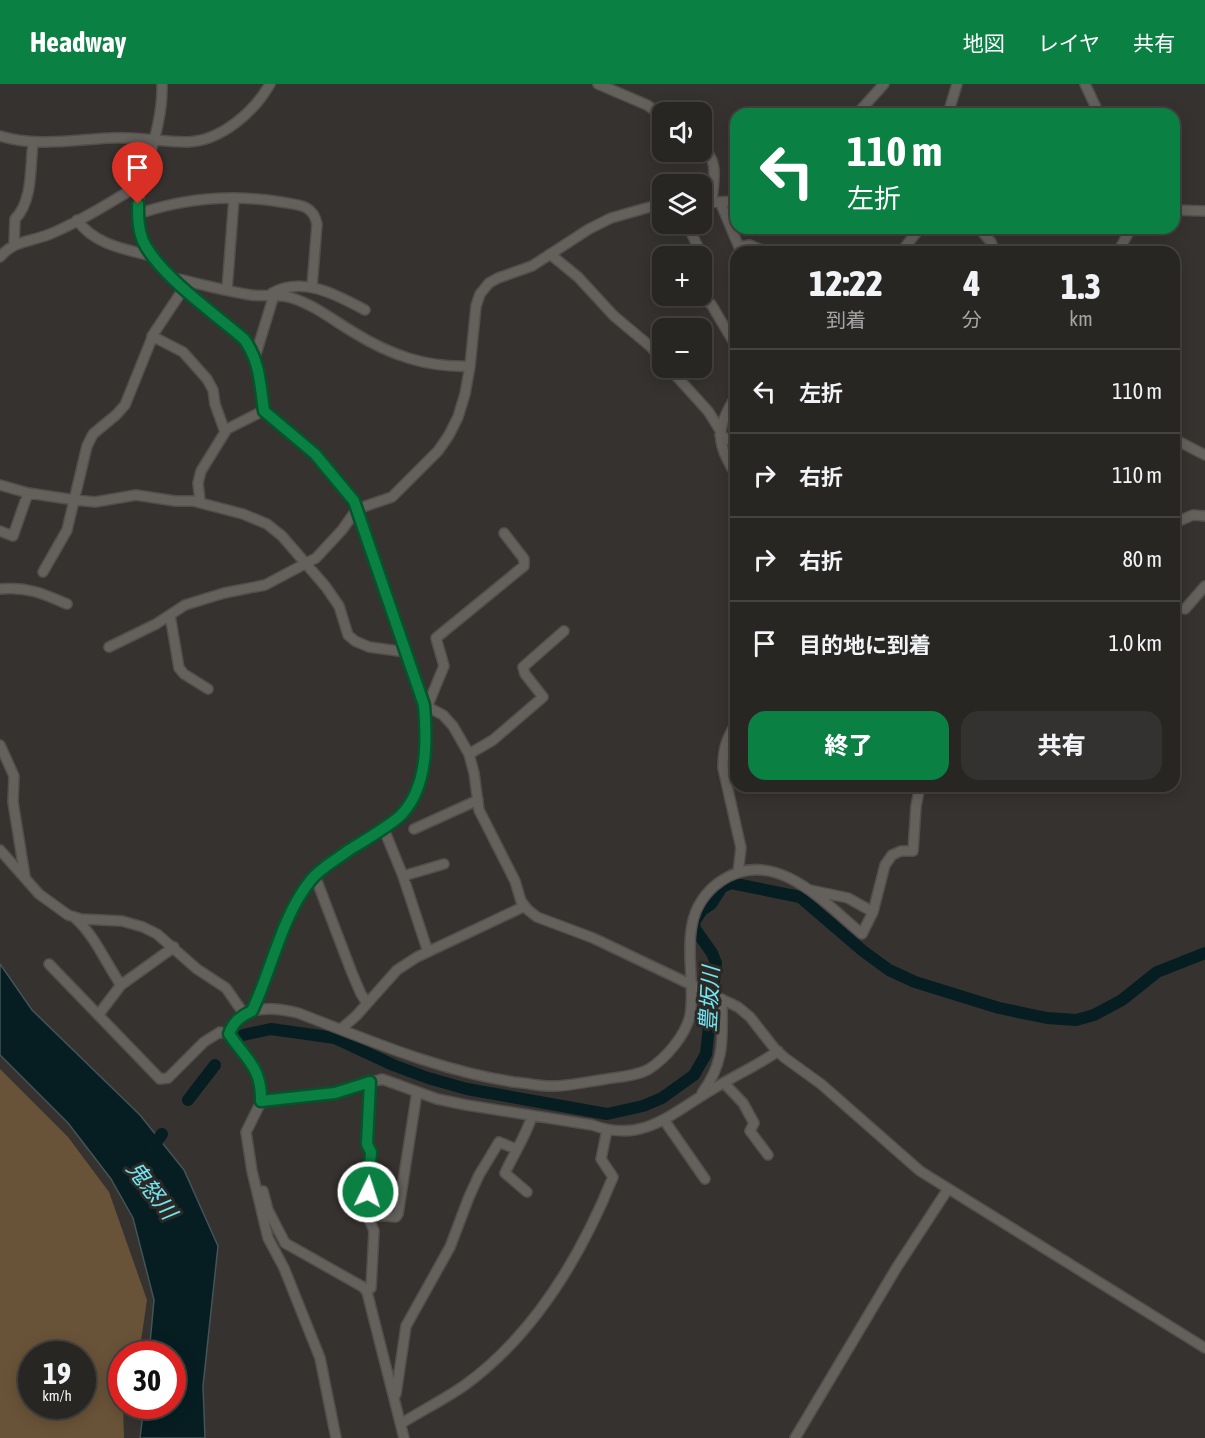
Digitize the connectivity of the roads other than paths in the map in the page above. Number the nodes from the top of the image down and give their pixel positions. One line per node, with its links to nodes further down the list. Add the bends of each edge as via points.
1 (162, 84): 12 (street, via 161,112)
2 (270, 84): 12 (street, via 247,115 220,133 190,142)
3 (598, 84): 7 (street)
4 (884, 84): 8 (street)
5 (957, 84): 9 (street)
6 (1085, 84): 10 (street)
7 (652, 108)
8 (862, 108)
9 (950, 108)
10 (1096, 108)
11 (0, 136): 13 (street)
12 (153, 141): 13 (street, via 112,138); 15 (street)
13 (33, 143): 28 (street, via 27,201 15,219)
14 (712, 158): 16 (street)
15 (141, 184): 24 (street); 25 (street)
16 (712, 191)
17 (234, 198): 24 (street, via 190,201); 34 (street, via 250,197 311,210 316,224); 36 (street)
18 (730, 201): 19 (street)
19 (712, 202)
20 (712, 204): 26 (street)
21 (652, 207): 30 (street, via 611,218)
22 (1180, 210): 23 (street)
23 (1205, 212)
24 (138, 214): 31 (street, via 143,240)
25 (77, 220): 28 (street, via 49,235); 31 (street, via 99,241)
26 (730, 233)
27 (985, 234): 29 (street)
28 (14, 245): 32 (street)
29 (993, 246)
30 (550, 254): 42 (street); 44 (street, via 532,266 489,283 480,294)
31 (152, 256): 33 (street)
32 (0, 257)
33 (172, 277): 35 (street); 36 (street)
34 (312, 287): 37 (street, via 279,289); 39 (street)
35 (184, 288): 41 (street); 43 (street, via 244,339)
36 (227, 290): 37 (street)
37 (270, 295): 43 (street); 44 (street, via 292,298 317,309 405,358 448,367)
38 (712, 306): 40 (street)
39 (365, 310)
40 (730, 334)
41 (152, 336): 48 (street, via 183,351 207,379); 56 (street, via 125,405 90,440)
42 (652, 348)
43 (255, 357): 47 (street)
44 (470, 366): 58 (street, via 458,417 438,451 392,497)
45 (678, 378): 49 (street, via 708,411)
46 (730, 410): 49 (street)
47 (264, 411): 48 (street); 58 (street, via 315,454)
48 (225, 432): 57 (street, via 201,471)
49 (720, 432): 50 (street); 53 (street, via 724,456)
50 (730, 439)
51 (1180, 442): 52 (street)
52 (1205, 455)
53 (730, 466)
54 (0, 485): 55 (street)
55 (28, 494): 56 (street); 61 (street, via 13,536)
56 (75, 500): 57 (street, via 95,502 136,495); 64 (street, via 67,530)
57 (200, 501): 63 (street, via 267,524)
58 (357, 509): 63 (street, via 331,543); 72 (street)
59 (1205, 516): 60 (street, via 1193,515)
60 (1180, 520)
61 (0, 531)
62 (504, 533): 74 (street, via 524,559 524,566 436,638 444,666)
63 (306, 565): 69 (street, via 265,585 198,600); 72 (street, via 339,606 348,635 369,647)
64 (43, 572)
65 (1205, 586): 68 (street)
66 (0, 589): 67 (street, via 37,591)
67 (67, 604)
68 (1185, 609)
69 (171, 615): 71 (street); 73 (street, via 179,668)
70 (564, 631): 77 (street, via 523,667 543,697 493,740)
71 (109, 647)
72 (406, 652): 74 (street)
73 (208, 689)
74 (425, 706): 77 (street, via 443,715); 80 (street, via 421,779 401,816)
75 (730, 733): 84 (street, via 723,768 741,848)
76 (0, 745): 87 (street, via 14,776 13,802)
77 (469, 753): 79 (street)
78 (919, 792): 90 (street, via 913,851 892,855 885,865)
79 (478, 800): 81 (street); 89 (street, via 487,829)
80 (383, 827): 85 (street); 86 (street)
81 (414, 829)
82 (0, 850): 87 (street)
83 (444, 864): 86 (street)
84 (738, 873): 88 (street, via 776,872); 95 (street, via 713,886 695,912 690,939)
85 (315, 876): 98 (street); 99 (street, via 290,916)
86 (403, 876): 93 (street)
87 (25, 879): 91 (street, via 39,894)
88 (808, 889): 90 (street, via 848,898); 90 (street, via 862,934)
89 (525, 906): 93 (street); 95 (street, via 537,917)
90 (873, 912)
91 (73, 917): 92 (street, via 143,927); 96 (street, via 97,942)
92 (174, 947): 96 (street); 99 (street, via 197,969 226,988)
93 (428, 952): 98 (street, via 398,970)
94 (49, 964): 100 (street)
95 (692, 984): 97 (street); 101 (street, via 690,1015 684,1031 658,1062 632,1075 554,1087 458,1071)
96 (121, 985): 100 (street)
97 (720, 998): 103 (street, via 750,1017); 107 (street, via 722,1051 712,1080)
98 (367, 1003): 101 (street)
99 (248, 1012): 101 (street, via 285,1009); 102 (street, via 232,1026)
100 (99, 1014): 102 (street, via 163,1080 204,1042 220,1032)
101 (340, 1029)
102 (231, 1036): 108 (street, via 255,1067)
103 (778, 1051): 105 (street); 116 (street, via 904,1158)
104 (370, 1082): 106 (street, via 382,1079); 108 (street, via 335,1093); 118 (street)
105 (724, 1083): 107 (street); 113 (street, via 744,1103 754,1123 750,1131)
106 (417, 1092): 109 (street); 118 (street, via 398,1214)
107 (699, 1098): 110 (street)
108 (261, 1101): 114 (street, via 246,1132)
109 (532, 1116): 111 (street); 112 (street, via 527,1134)
110 (664, 1120): 111 (street, via 630,1132); 115 (street)
111 (607, 1130): 122 (street, via 601,1159 614,1177 582,1245 538,1313 501,1354 465,1385)
112 (516, 1149): 117 (street, via 506,1173); 121 (street, via 500,1142 468,1197 450,1247 406,1326)
113 (768, 1155)
114 (252, 1171): 121 (street, via 285,1244 367,1292); 123 (street, via 268,1238 320,1358)
115 (705, 1179)
116 (948, 1189): 120 (street); 125 (street)
117 (527, 1192)
118 (367, 1214): 119 (street, via 374,1231)
119 (371, 1288)
120 (1205, 1348)
121 (395, 1398): 122 (street)
122 (402, 1423): 124 (street)
123 (336, 1438)
124 (404, 1438)
125 (795, 1438)

